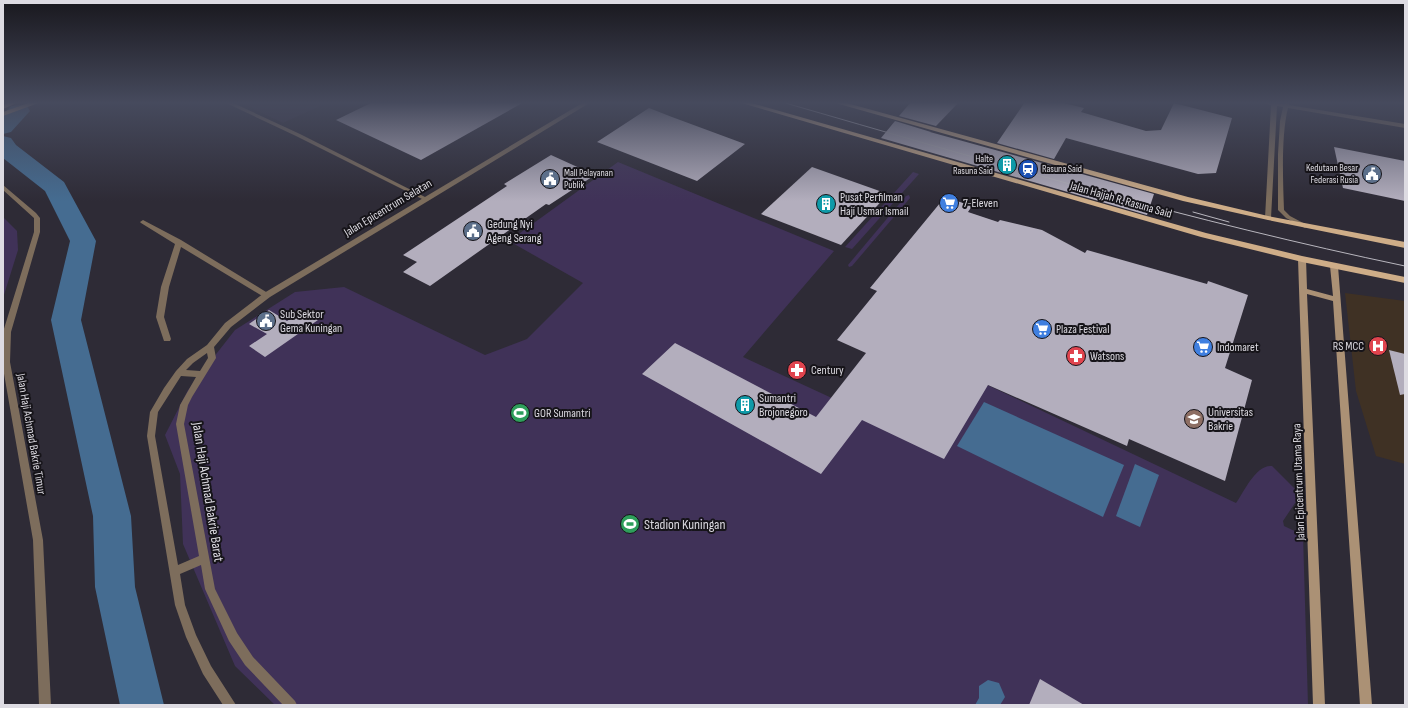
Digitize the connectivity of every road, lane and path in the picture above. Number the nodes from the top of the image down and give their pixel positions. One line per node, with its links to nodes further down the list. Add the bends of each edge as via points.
1 (298, 135): 8 (street)
2 (533, 135): 8 (street, Jalan Epicentrum Selatan)
3 (855, 135): 14 (main road, Jalan Hajjah R. Rasuna Said, via 1134,216)
4 (955, 135): 9 (main road, Jalan Hajjah R. Rasuna Said)
5 (1272, 135): 9 (street)
6 (1284, 135): 11 (street, via 1280,210)
7 (3, 187): 26 (street, Jalan Haji Achmad Bakrie Timur, via 34,214 38,224 7,332 6,362 38,540)
8 (426, 199): 18 (street, Jalan Epicentrum Selatan)
9 (1268, 218): 11 (main road, Jalan Hajjah R. Rasuna Said)
10 (144, 222): 12 (street)
11 (1305, 226): 13 (main road, Jalan Hajjah R. Rasuna Said)
12 (179, 242): 18 (street); 20 (street, via 165,287 160,317)
13 (1405, 245)
14 (1302, 259): 15 (main road, Jalan Hajjah R. Rasuna Said); 17 (main road, Jalan Epicentrum Utama Raya)
15 (1334, 266): 16 (main road, Jalan Hajjah R. Rasuna Said); 19 (main road)
16 (1405, 280)
17 (1304, 291): 19 (main road); 29 (main road, Jalan Epicentrum Utama Raya)
18 (268, 295): 21 (street, Jalan Epicentrum Selatan, via 228,325)
19 (1337, 300): 30 (main road)
20 (167, 338)
21 (210, 347): 22 (street, via 190,361); 23 (street, Jalan Haji Achmad Bakrie Barat, via 212,358)
22 (179, 373): 23 (street); 25 (street, via 154,412 151,436)
23 (202, 374): 24 (street, Jalan Haji Achmad Bakrie Barat, via 184,405 180,424)
24 (205, 558): 25 (street); 28 (street, Jalan Haji Achmad Bakrie Barat, via 210,589 233,637 250,661)
25 (174, 572): 27 (street, via 180,604 192,636 207,670)
26 (45, 705)
27 (230, 705)
28 (291, 705)
29 (1319, 705)
30 (1366, 705)

